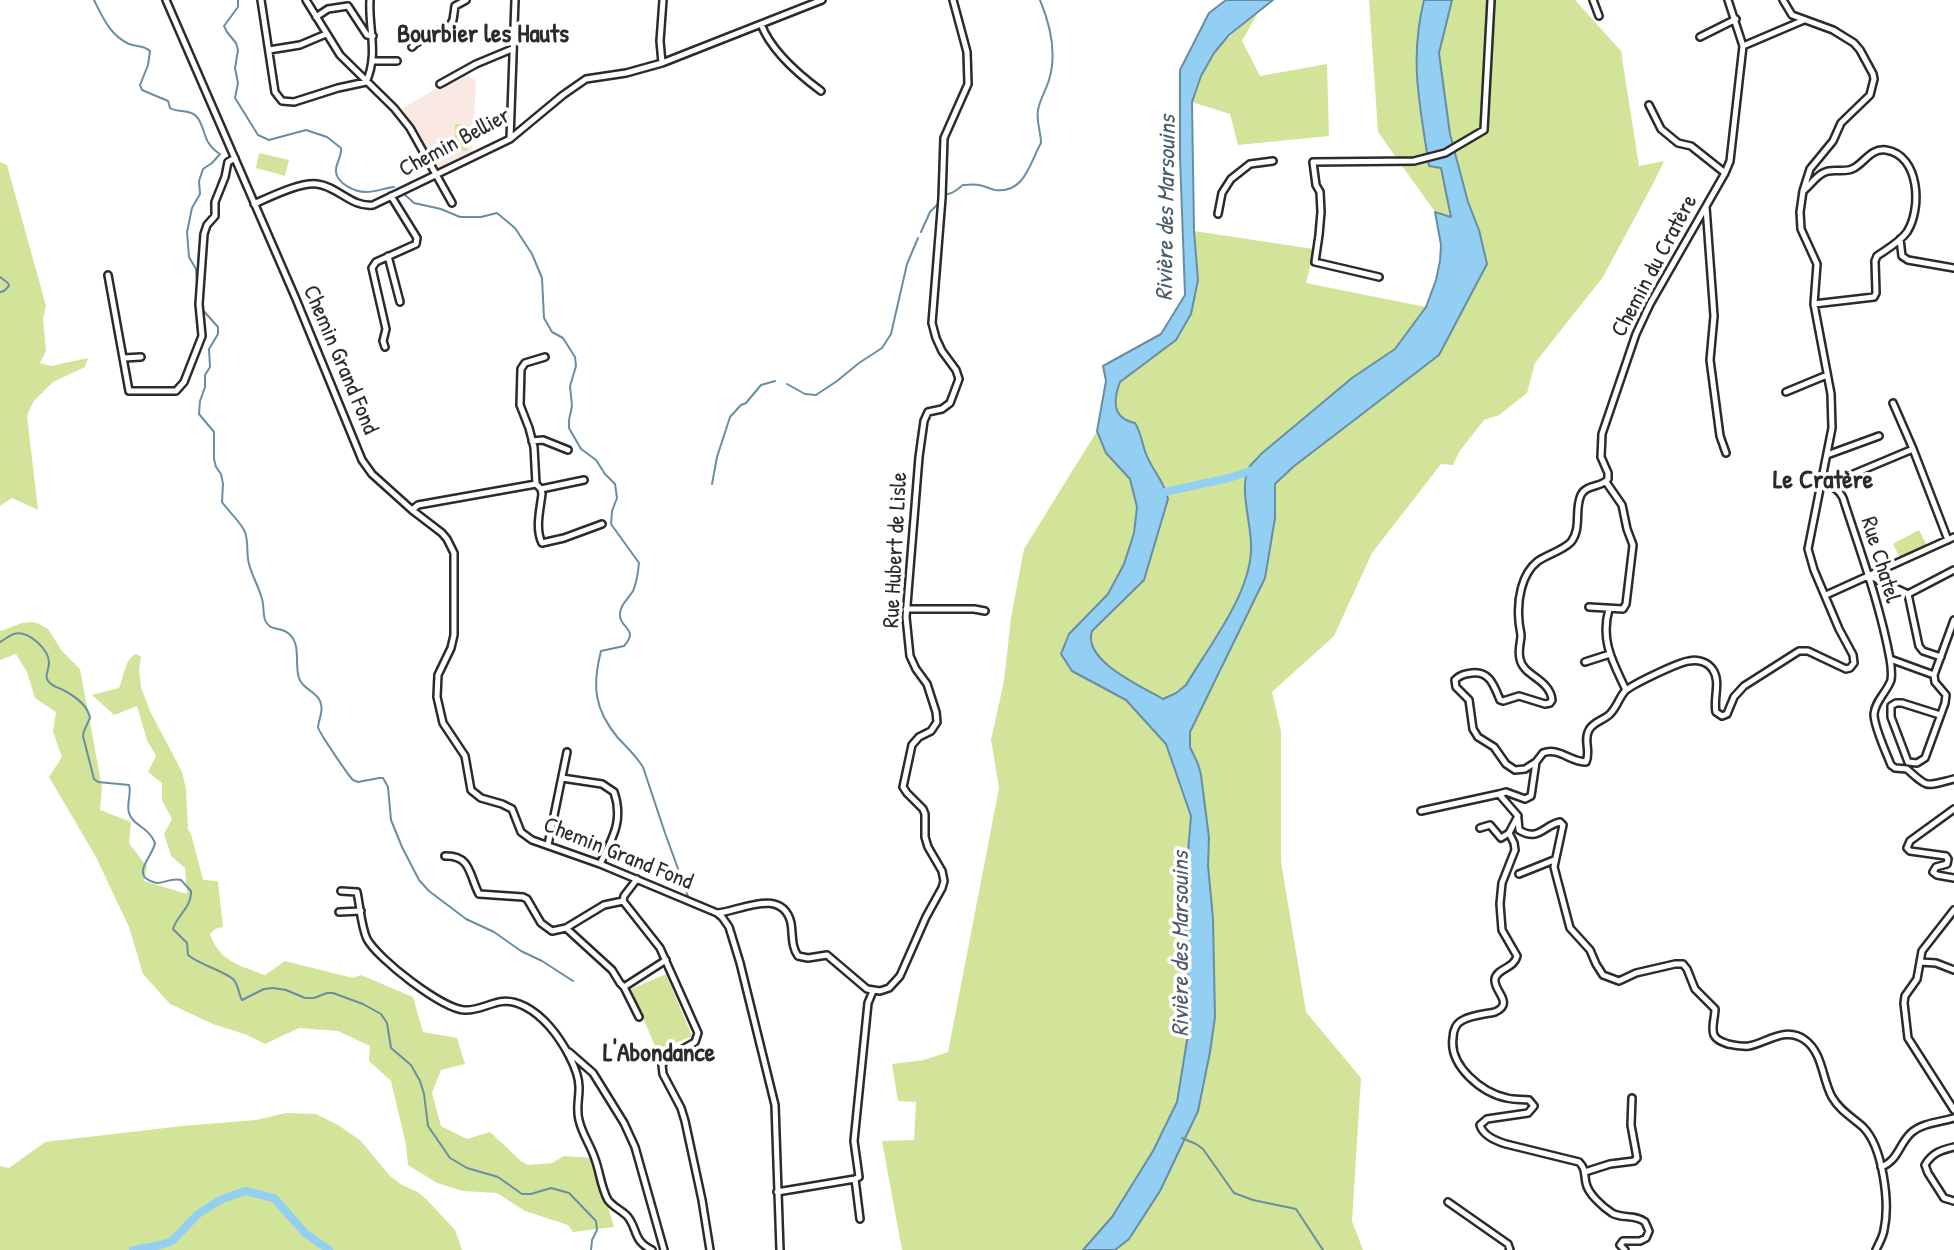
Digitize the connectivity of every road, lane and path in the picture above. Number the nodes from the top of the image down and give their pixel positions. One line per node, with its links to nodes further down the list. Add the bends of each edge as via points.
1 (166, 0): 34 (street, Chemin Grand Fond)
2 (261, 0): 25 (street)
3 (306, 0): 15 (street)
4 (370, 0): 20 (street)
5 (466, 0): 23 (street, via 455,6 450,25)
6 (515, 0): 24 (street)
7 (663, 0): 28 (street)
8 (822, 0): 18 (street, Chemin Bellier)
9 (1491, 0): 48 (street, via 1484,130 1445,153 1415,161 1313,162 1321,212 1315,262)
10 (1593, 0): 14 (street)
11 (1728, 0): 16 (street, Chemin du Cratère)
12 (1783, 0): 17 (street, via 1792,15)
13 (951, 1): 77 (street, Rue Hubert de Lisle, via 967,52 968,85 944,138 932,323 959,379 950,403 928,411 924,421)
14 (1599, 16)
15 (316, 17): 19 (street); 20 (street, via 328,9 348,6 367,35)
16 (1735, 19): 21 (street); 22 (street, Chemin du Cratère)
17 (1804, 20): 22 (street); 38 (street, via 1854,43 1874,79 1870,94 1841,123 1833,141 1815,161)
18 (761, 24): 28 (street, Chemin Bellier); 31 (street, via 788,63)
19 (326, 34): 25 (street, via 300,45); 29 (street)
20 (373, 36): 26 (street)
21 (1700, 37)
22 (1743, 46): 36 (street, Chemin du Cratère, via 1732,155)
23 (412, 47)
24 (512, 49): 30 (street); 33 (street)
25 (269, 50): 29 (street, via 275,92 282,101 295,102)
26 (372, 61): 27 (street); 29 (street)
27 (397, 61)
28 (662, 63): 33 (street, Chemin Bellier, via 586,79)
29 (366, 82): 37 (street, via 406,122)
30 (440, 84)
31 (821, 91)
32 (1649, 105): 36 (street, via 1661,129)
33 (510, 139): 37 (street, Chemin Bellier)
34 (235, 158): 41 (street, Chemin Grand Fond); 54 (street, via 228,162 215,216 204,234 199,304 202,336 184,382 172,393 129,391)
35 (1273, 161): 43 (street, via 1250,164 1231,179 1222,193)
36 (1725, 173): 42 (street, Chemin du Cratère)
37 (436, 174): 39 (street, Chemin Bellier); 40 (street)
38 (1803, 191): 44 (street, via 1823,172 1844,172 1879,150 1894,153 1912,171 1916,192 1911,223); 50 (street, via 1800,224 1817,264)
39 (391, 195): 41 (street, Chemin Bellier, via 367,206 316,184); 45 (street, via 417,238 415,244)
40 (452, 203)
41 (254, 204): 69 (street, Chemin Grand Fond, via 362,460)
42 (1706, 206): 62 (street, via 1714,316 1710,360); 65 (street, Chemin du Cratère, via 1636,334 1602,434)
43 (1218, 214)
44 (1900, 239): 46 (street, via 1902,256 1908,260); 50 (street, via 1877,256 1874,297)
45 (388, 256): 49 (street); 51 (street, via 372,268 386,329)
46 (1954, 268)
47 (108, 275): 54 (street)
48 (1380, 277)
49 (400, 302)
50 (1814, 304): 55 (street)
51 (384, 347)
52 (141, 357): 54 (street)
53 (545, 357): 59 (street, via 525,363 521,369 520,405)
54 (124, 358)
55 (1827, 374): 56 (street); 63 (street, via 1833,412)
56 (1786, 392)
57 (1893, 403): 60 (street)
58 (1879, 436): 63 (street)
59 (532, 441): 61 (street, via 543,440); 67 (street)
60 (1913, 449): 68 (street, via 1839,480); 71 (street)
61 (568, 450)
62 (1726, 453)
63 (1826, 455): 66 (street)
64 (584, 480): 67 (street)
65 (1606, 482): 78 (street, via 1622,505 1633,548 1625,607); 89 (street, via 1582,493 1572,540 1532,566 1523,583 1519,658 1546,685 1552,700 1545,704 1519,696 1500,700 1489,677 1481,673 1455,680 1469,700 1478,737 1515,770)
66 (1821, 483): 68 (street); 75 (street, via 1808,549)
67 (538, 486): 69 (street, via 418,505); 70 (street, via 541,542)
68 (1834, 487): 73 (street, Rue Chatel, via 1843,498)
69 (412, 510): 98 (street, Chemin Grand Fond, via 442,533 453,553 455,628 438,675 443,723 463,751 471,790 512,809 524,835)
70 (602, 524)
71 (1951, 538): 73 (street)
72 (1954, 570): 74 (street)
73 (1868, 575): 74 (street); 75 (street); 83 (street, Rue Chatel)
74 (1908, 594): 82 (street, via 1919,646)
75 (1826, 595): 86 (street, via 1853,655 1850,668 1799,651 1744,686 1722,716 1715,707 1715,673 1697,660)
76 (1588, 607): 78 (street)
77 (906, 609): 79 (street); 116 (street, Rue Hubert de Lisle, via 910,656 927,684 937,722 912,744 903,787 923,809 930,855 944,881 896,982)
78 (1609, 609): 81 (street, via 1605,632)
79 (985, 611)
80 (1954, 620): 82 (street)
81 (1610, 654): 84 (street); 86 (street)
82 (1941, 657): 85 (street)
83 (1890, 660): 85 (street); 91 (street, via 1890,681 1874,715 1891,765 1907,768 1924,784)
84 (1585, 662)
85 (1934, 675): 87 (street, via 1946,695)
86 (1626, 690): 89 (street, via 1608,715 1588,730 1586,762 1548,750)
87 (1940, 715): 87 (street, via 1902,703 1891,706 1908,762 1925,758)
88 (568, 752): 90 (street)
89 (1536, 762): 92 (street, via 1531,796)
90 (562, 778): 98 (street); 101 (street, via 602,784 614,792 618,821)
91 (1954, 779)
92 (1499, 794): 94 (street); 95 (street)
93 (1954, 809): 103 (street, via 1907,848 1947,856 1947,864 1933,872)
94 (1421, 811)
95 (1518, 816): 97 (street); 100 (street, via 1519,830 1527,834 1562,823)
96 (1480, 828): 97 (street, via 1490,825 1501,838)
97 (1509, 833): 126 (street, via 1515,850 1502,883 1500,904 1502,930 1516,960 1495,978 1503,1007 1456,1026 1453,1052 1471,1080 1506,1098 1529,1100 1534,1106 1528,1113 1487,1119 1480,1125 1482,1131 1506,1144 1579,1162)
98 (548, 845): 101 (street, Chemin Grand Fond)
99 (445, 856): 111 (street, via 456,855 465,862 479,894 523,897 544,927 552,931)
100 (1554, 860): 102 (street); 125 (street, via 1570,928 1603,975 1619,981 1683,964 1695,989 1715,1009 1713,1032 1720,1041 1748,1046 1784,1034 1803,1038 1814,1047 1834,1101 1871,1138)
101 (600, 864): 104 (street, Chemin Grand Fond)
102 (1519, 874)
103 (1954, 878)
104 (637, 879): 106 (street); 110 (street, Chemin Grand Fond)
105 (341, 891): 107 (street, via 357,892)
106 (623, 901): 111 (street, via 604,905); 112 (street)
107 (361, 911): 109 (street); 118 (street, via 366,937 379,955 448,1006 473,1010 512,1002 527,1007 550,1027)
108 (1954, 911): 113 (street, via 1922,951)
109 (339, 912)
110 (717, 913): 116 (street, via 761,902 781,908 790,921 798,956 830,956); 128 (street, via 729,927 775,1105)
111 (566, 928): 115 (street)
112 (666, 960): 115 (street); 120 (street, via 698,1033 692,1045)
113 (1920, 962): 114 (street); 122 (street, via 1917,979 1905,996 1906,1030)
114 (1954, 970)
115 (624, 987): 117 (street)
116 (873, 991): 127 (street, via 855,1136 859,1177)
117 (639, 1017)
118 (565, 1050): 132 (street, via 578,1075 579,1122 606,1196 630,1220 640,1243); 133 (street, via 593,1073 624,1123)
119 (654, 1052): 120 (street)
120 (663, 1061): 134 (street, via 663,1074 685,1121)
121 (1632, 1098): 126 (street, via 1637,1158)
122 (1954, 1111)
123 (1954, 1118): 125 (street, via 1915,1130 1891,1162)
124 (1954, 1147): 129 (street, via 1930,1156 1925,1165 1944,1198)
125 (1881, 1167): 138 (street, via 1886,1219)
126 (1585, 1172): 137 (street, via 1590,1192 1611,1212 1645,1222 1646,1238 1623,1241 1620,1245)
127 (855, 1179): 128 (street); 131 (street)
128 (777, 1192): 135 (street)
129 (1954, 1201)
130 (1448, 1202): 136 (street, via 1508,1244)
131 (860, 1219)
132 (652, 1250)
133 (664, 1250)
134 (710, 1250)
135 (780, 1250)
136 (1510, 1250)
137 (1625, 1250)
138 (1877, 1250)

